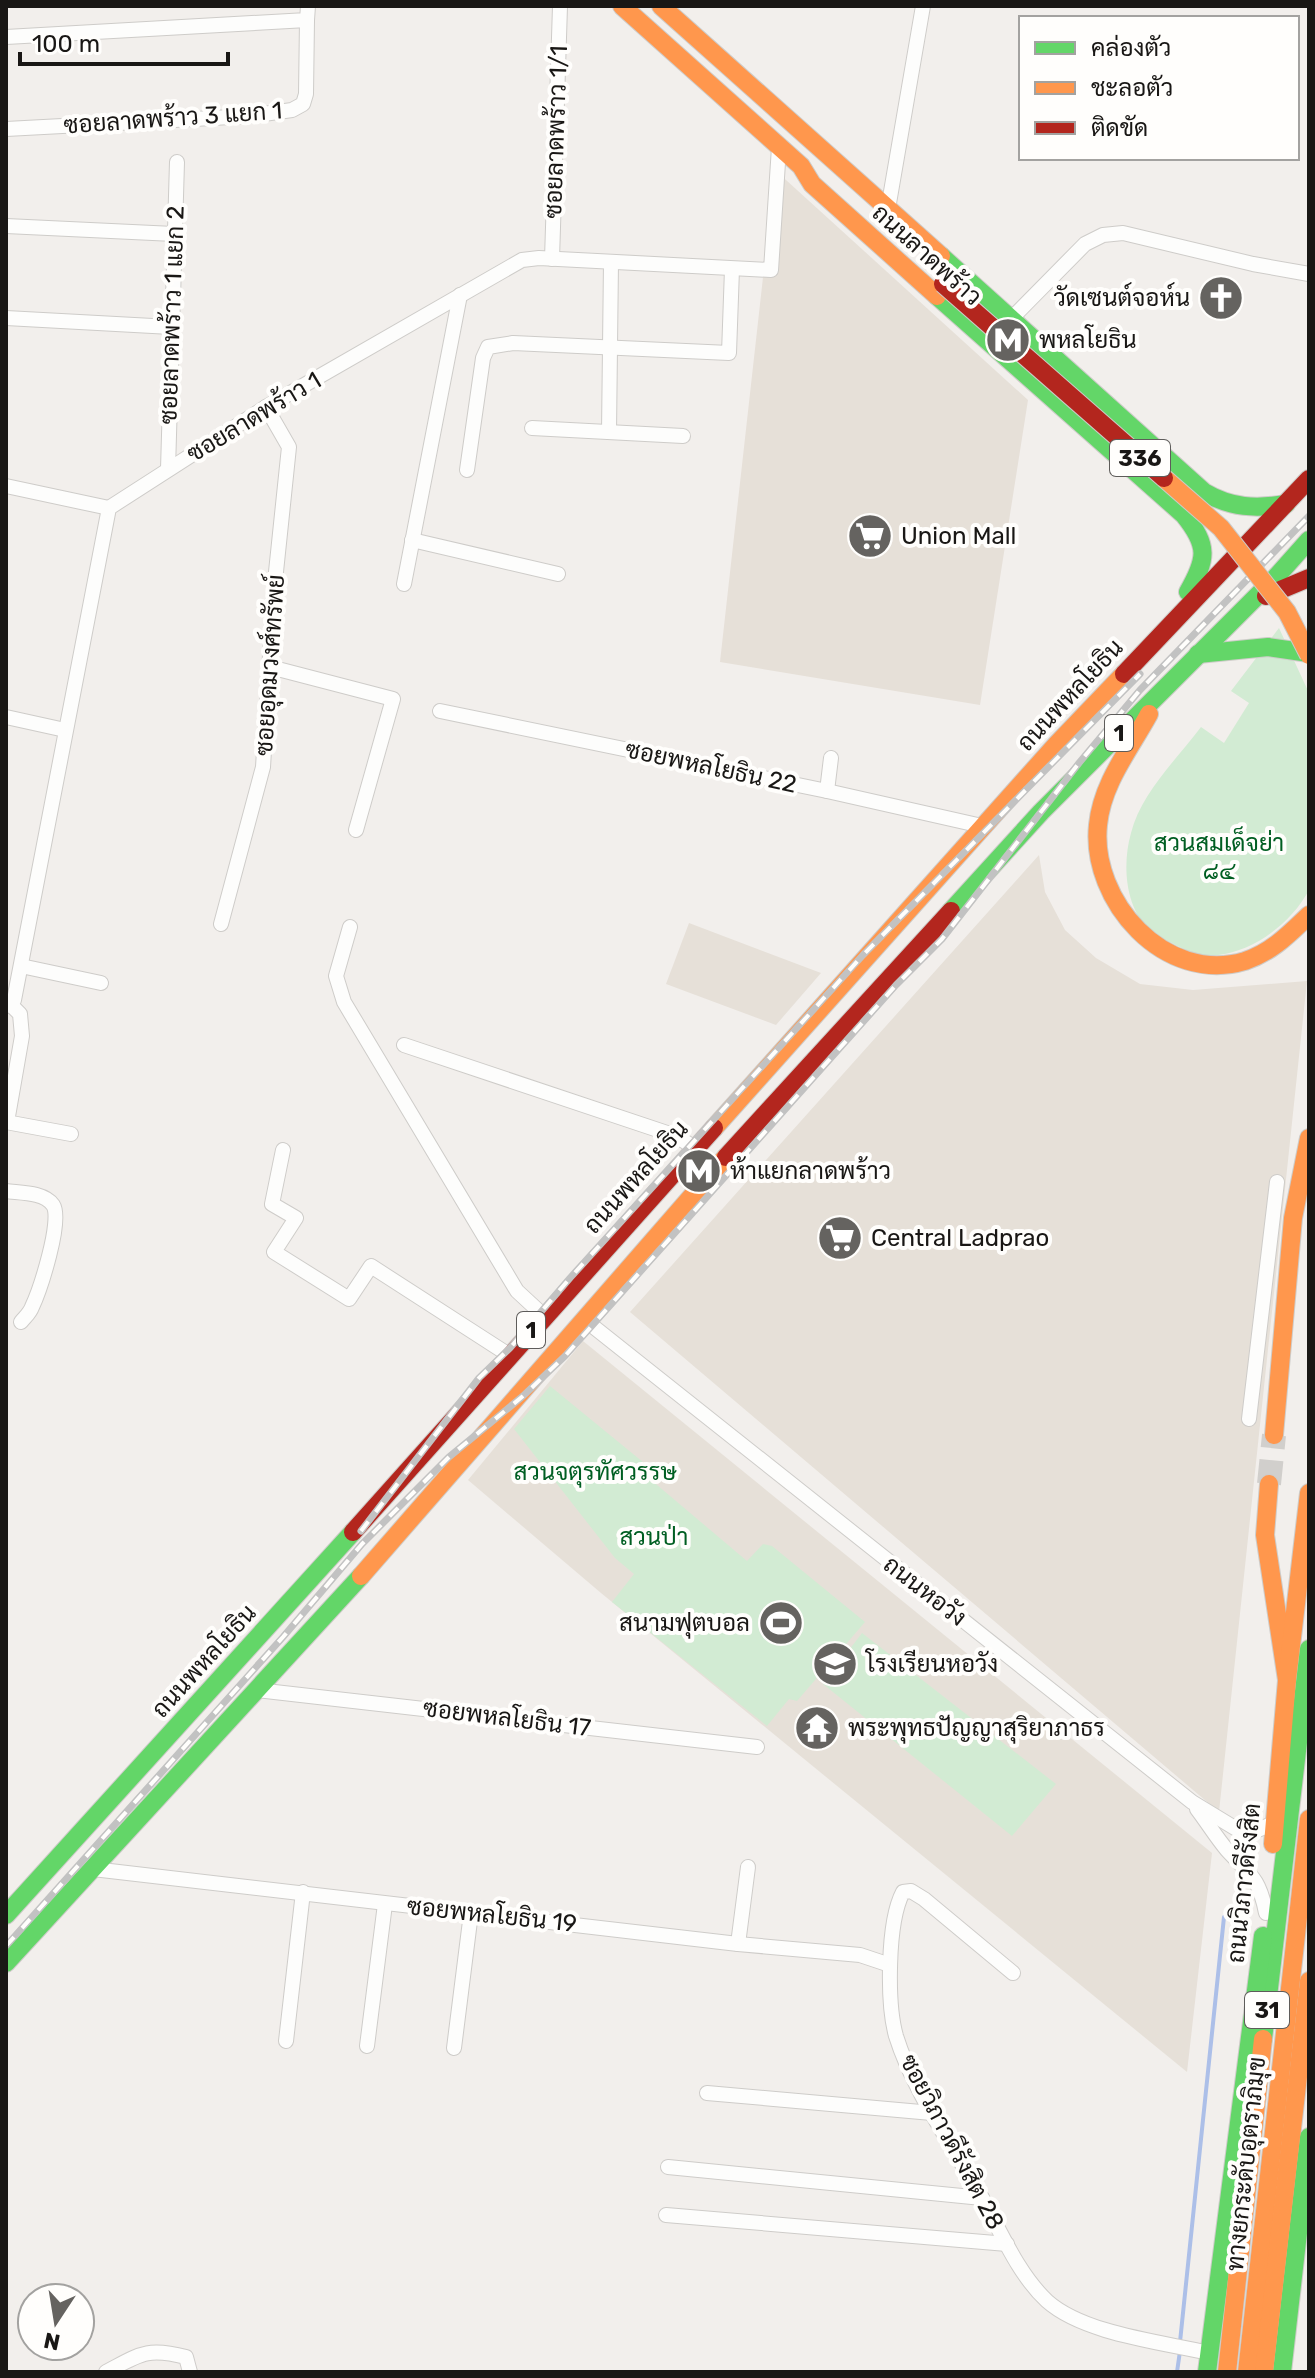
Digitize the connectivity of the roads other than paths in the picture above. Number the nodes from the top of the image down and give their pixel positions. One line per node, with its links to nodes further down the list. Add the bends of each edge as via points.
1 (560, 6): 14 (street, ซอยลาดพร้าว 1/1)
2 (622, 6): 8 (main road, ถนนลาดพร้าว)
3 (661, 6): 11 (main road, ถนนลาดพร้าว)
4 (923, 6): 11 (street)
5 (307, 13): 6 (street); 7 (street, ซอยลาดพร้าว 3 แยก 1, via 306,94 303,104 292,110)
6 (6, 37)
7 (6, 129)
8 (779, 147): 10 (main road, ถนนลาดพร้าว); 16 (street, ซอยลาดพร้าว 1, via 771,270)
9 (177, 162): 13 (street, ซอยลาดพร้าว 1 แยก 2)
10 (801, 166): 32 (main road, ถนนลาดพร้าว, via 812,184); 45 (main road, 336, bridge, via 821,173 1221,528 1287,612)
11 (888, 209): 20 (main road, ถนนลาดพร้าว)
12 (6, 226): 13 (street)
13 (174, 234): 21 (street, ซอยลาดพร้าว 1 แยก 2)
14 (552, 259): 15 (street, ซอยลาดพร้าว 1); 18 (street, ซอยลาดพร้าว 1, via 522,260)
15 (611, 262): 16 (street, ซอยลาดพร้าว 1); 22 (street)
16 (732, 269): 22 (street, via 729,353)
17 (1309, 274): 20 (street, via 1123,233 1103,235 1085,244)
18 (460, 295): 23 (street, ซอยลาดพร้าว 1); 35 (street)
19 (6, 318): 21 (street)
20 (1011, 319): 29 (main road, ถนนลาดพร้าว)
21 (171, 327): 27 (street, ซอยลาดพร้าว 1 แยก 2)
22 (611, 348): 25 (street); 28 (street, via 513,343 488,347)
23 (266, 407): 27 (street, ซอยลาดพร้าว 1); 46 (street, ซอยอุดมวงศ์ทรัพย์, via 289,447)
24 (532, 428): 25 (street)
25 (609, 432): 26 (street)
26 (683, 436)
27 (168, 469): 34 (street, ซอยลาดพร้าว 1)
28 (467, 470)
29 (1189, 479): 32 (main road, via 1186,497); 33 (main road, ถนนลาดพร้าว, via 1218,501 1241,509)
30 (1309, 479): 33 (main road, ถนนพหลโยธิน / 1)
31 (6, 486): 34 (street)
32 (1167, 500): 43 (main road, ถนนลาดพร้าว, via 1196,529 1205,558)
33 (1286, 504): 43 (main road, ถนนพหลโยธิน / 1)
34 (109, 508): 50 (street)
35 (412, 540): 38 (street); 41 (street)
36 (1309, 540): 39 (main road, 1)
37 (1309, 561): 39 (main road)
38 (558, 574)
39 (1276, 577): 42 (main road, 1)
40 (1309, 578): 42 (main road)
41 (404, 584)
42 (1247, 606): 44 (main road, 1)
43 (1169, 624): 53 (main road, ถนนพหลโยธิน / 1)
44 (1198, 654): 45 (main road, via 1279,646); 47 (main road, 1)
45 (1309, 654)
46 (270, 667): 54 (street, via 393,699); 56 (street, ซอยอุดมวงศ์ทรัพย์, via 263,767)
47 (1162, 689): 55 (main road, via 1106,785 1097,844 1107,890 1146,938 1185,961 1236,964 1268,952); 70 (main road, 1, via 1020,835 674,1214)
48 (440, 711): 52 (street, ซอยพหลโยธิน 22)
49 (6, 717): 50 (street)
50 (65, 730): 58 (street)
51 (831, 758): 52 (street)
52 (827, 791): 53 (street, ซอยพหลโยธิน 22)
53 (982, 826): 65 (main road, ถนนพหลโยธิน / 1)
54 (356, 830)
55 (1309, 915)
56 (221, 924)
57 (350, 927): 69 (street, via 336,976 344,1002 517,1291)
58 (21, 966): 59 (street); 60 (street)
59 (101, 983)
60 (9, 1006): 62 (street, via 20,1014 22,1036)
61 (404, 1045): 65 (street, via 676,1136)
62 (6, 1122): 63 (street)
63 (71, 1134)
64 (1309, 1138): 74 (main road, via 1293,1218)
65 (695, 1148): 69 (main road, ถนนพหลโยธิน / 1)
66 (283, 1150): 72 (street, via 272,1204 296,1218 274,1252 349,1299 371,1266)
67 (1277, 1182): 73 (street)
68 (6, 1191): 71 (street, via 46,1198 57,1219 38,1293)
69 (544, 1316): 72 (main road, ถนนพหลโยธิน / 1)
70 (585, 1320): 79 (main road, 1); 85 (street, ถนนหอวัง)
71 (21, 1322)
72 (509, 1355): 77 (main road, ถนนพหลโยธิน / 1)
73 (1249, 1419)
74 (1274, 1435)
75 (1269, 1484): 80 (main road, via 1265,1535)
76 (1309, 1493): 80 (main road, ถนนวิภาวดีรังสิต / 31)
77 (261, 1634): 79 (main road); 82 (main road, ถนนพหลโยธิน / 1)
78 (1309, 1649): 114 (main road, ถนนวิภาวดีรังสิต / 31)
79 (287, 1658): 81 (main road, 1)
80 (1287, 1680): 87 (main road, ถนนวิภาวดีรังสิต / 31)
81 (257, 1690): 83 (main road, 1); 84 (street, ซอยพหลโยธิน 17)
82 (180, 1725): 83 (main road); 94 (main road, ถนนพหลโยธิน / 1)
83 (203, 1746): 89 (main road, 1)
84 (757, 1747)
85 (1192, 1802): 87 (street, ถนนหอวัง, via 1243,1833); 93 (street, via 1245,1865)
86 (1309, 1819): 115 (main road, ทางยกระดับอุตราภิมุข / 31)
87 (1276, 1822): 93 (main road, ถนนวิภาวดีรังสิต / 31)
88 (748, 1867): 95 (street)
89 (93, 1869): 90 (street, ซอยพหลโยธิน 19); 96 (main road, 1)
90 (303, 1892): 91 (street, ซอยพหลโยธิน 19); 100 (street)
91 (385, 1904): 92 (street, ซอยพหลโยธิน 19); 101 (street)
92 (471, 1913): 95 (street, ซอยพหลโยธิน 19); 102 (street)
93 (1266, 1913): 111 (main road, ถนนวิภาวดีรังสิต / 31)
94 (6, 1915)
95 (738, 1944): 97 (street, ซอยพหลโยธิน 19, via 860,1955)
96 (6, 1963)
97 (890, 1965): 98 (street, ซอยวิภาวดีรังสิต 28, via 898,1902 903,1892 911,1891); 104 (street, ซอยวิภาวดีรังสิต 28, via 895,2033)
98 (1013, 1973)
99 (1309, 1981): 116 (main road, ทางยกระดับอุตราภิมุข / 31)
100 (286, 2041)
101 (367, 2046)
102 (454, 2048)
103 (707, 2093): 104 (street)
104 (932, 2113): 107 (street, ซอยวิภาวดีรังสิต 28)
105 (1309, 2137): 117 (main road)
106 (668, 2167): 107 (street)
107 (982, 2198): 110 (street, ซอยวิภาวดีรังสิต 28)
108 (666, 2215): 110 (street)
109 (1309, 2230): 118 (main road)
110 (1007, 2244): 111 (street, ซอยวิภาวดีรังสิต 28, via 1046,2300 1060,2310)
111 (1208, 2362)
112 (106, 2372): 113 (street, via 144,2352 186,2357)
113 (190, 2372)
114 (1227, 2372)
115 (1247, 2372)
116 (1264, 2372)
117 (1282, 2372)
118 (1291, 2372)

